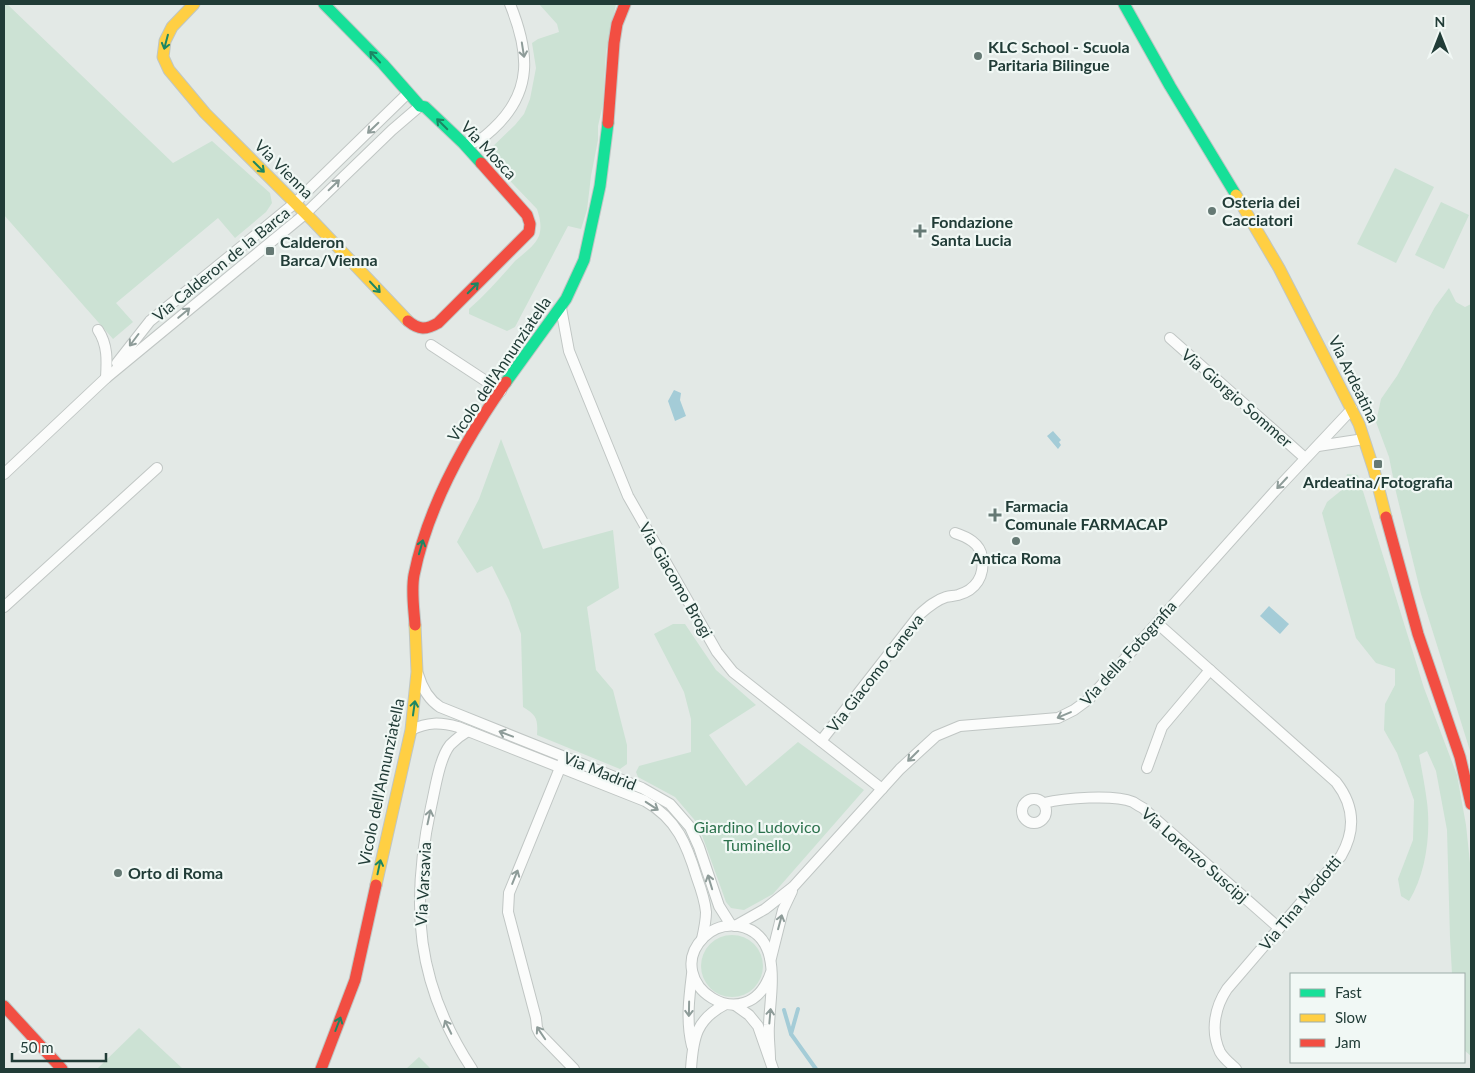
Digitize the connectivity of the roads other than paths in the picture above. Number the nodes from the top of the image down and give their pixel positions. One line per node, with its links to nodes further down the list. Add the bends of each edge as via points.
1 (194, 4): 9 (street, Via Vienna, one-way to 9, via 171,26 164,44 166,65 206,113)
2 (324, 4): 6 (street, Via Mosca, one-way to 2, via 383,64)
3 (510, 4): 8 (street, one-way to 8, via 524,49 525,70 519,92 512,108 498,125 475,143)
4 (625, 4): 11 (street, Vicolo dell'Annunziatella, via 614,43 606,143 590,238 584,260)
5 (1124, 4): 18 (street, Via Ardeatina, via 1280,268)
6 (407, 94): 7 (street, Via Mosca); 9 (street, Via Calderon de la Barca, one-way to 9)
7 (420, 106): 8 (street, Via Mosca, one-way to 7, via 425,107); 10 (street, Via Calderon de la Barca, one-way to 7)
8 (463, 143): 12 (street, Via Mosca, one-way to 8, via 530,232 527,215)
9 (295, 203): 10 (street, Via Vienna); 16 (street, Via Calderon de la Barca, one-way to 16, via 150,321)
10 (305, 214): 12 (street, Via Vienna, one-way to 12, via 414,327 427,329); 16 (street, Via Calderon de la Barca, one-way to 10)
11 (560, 308): 17 (street, Vicolo dell'Annunziatella); 31 (street, Via Giacomo Brogi, via 568,352 629,500 712,644 733,672)
12 (438, 323)
13 (98, 330): 16 (street, via 107,355)
14 (1170, 338): 21 (street, Via Giorgio Sommer)
15 (431, 344): 17 (street)
16 (106, 378): 23 (street, Via Calderon de la Barca)
17 (501, 391): 28 (street, Vicolo dell'Annunziatella, one-way to 17, via 413,587 422,544 446,480 476,426)
18 (1352, 409): 19 (street, Via Ardeatina); 20 (street, Via della Fotografia)
19 (1364, 439): 20 (street); 39 (street, Via Ardeatina, via 1413,618 1460,757)
20 (1318, 446): 21 (street, Via della Fotografia)
21 (1305, 458): 26 (street, Via della Fotografia, one-way to 26)
22 (157, 468): 25 (street)
23 (4, 474)
24 (955, 534): 31 (street, Via Giacomo Caneva, via 978,546 982,554 982,574 978,582 965,593 931,604 920,614)
25 (4, 607)
26 (1157, 623): 27 (street, Via Tina Modotti); 37 (street, Via della Fotografia, one-way to 37, via 1089,699 1074,710 1058,718 960,726 942,733 921,748)
27 (1210, 670): 36 (street, via 1162,727); 42 (street, Via Tina Modotti, via 1336,782 1350,807 1351,833 1341,856)
28 (417, 672): 29 (street, Vicolo dell'Annunziatella, one-way to 28); 32 (street, Via Madrid, one-way to 28, via 440,707 427,695)
29 (411, 730): 30 (street, Via Madrid, via 425,724 440,723); 52 (street, Vicolo dell'Annunziatella, one-way to 29, via 355,980)
30 (468, 731): 33 (street, Via Madrid); 53 (street, Via Varsavia, one-way to 30, via 438,1005 424,960 419,913 422,858 438,777 447,749)
31 (821, 741): 37 (street, Via Giacomo Brogi)
32 (531, 744): 33 (street); 34 (street, Via Madrid)
33 (527, 754): 35 (street, Via Madrid)
34 (564, 757): 35 (street); 41 (street, Via Madrid, one-way to 34, via 716,899 695,836 675,809 649,792)
35 (560, 768): 43 (street, Via Madrid, one-way to 43, via 645,801 670,821 686,844 702,893 706,913); 54 (street, one-way to 35, via 537,1028 508,912 509,893)
36 (1147, 768)
37 (882, 789): 40 (street, Via della Fotografia)
38 (1044, 803): 42 (street, Via Lorenzo Suscipj, via 1077,798 1132,802 1143,808)
39 (1471, 804)
40 (793, 888): 41 (street, Via della Fotografia, via 765,909); 44 (street, Via della Fotografia, one-way to 40, via 783,910)
41 (733, 926): 43 (street, via 712,930); 44 (street, via 756,934 764,942)
42 (1279, 928): 56 (street, Via Tina Modotti, via 1227,989 1218,1006 1215,1025 1218,1047)
43 (702, 939): 45 (street, via 695,950)
44 (771, 958): 46 (street)
45 (692, 970): 47 (street, via 704,994 712,1000); 49 (street, one-way to 49, via 689,1004)
46 (771, 972): 47 (street, via 759,994); 50 (street, one-way to 46, via 769,1026)
47 (731, 1005): 49 (street, via 713,1011 704,1019); 50 (street, via 758,1026)
48 (4, 1006): 51 (street)
49 (692, 1048): 55 (street)
50 (772, 1064)
51 (62, 1069)
52 (321, 1069)
53 (472, 1069)
54 (574, 1069)
55 (691, 1069)
56 (1236, 1069)

